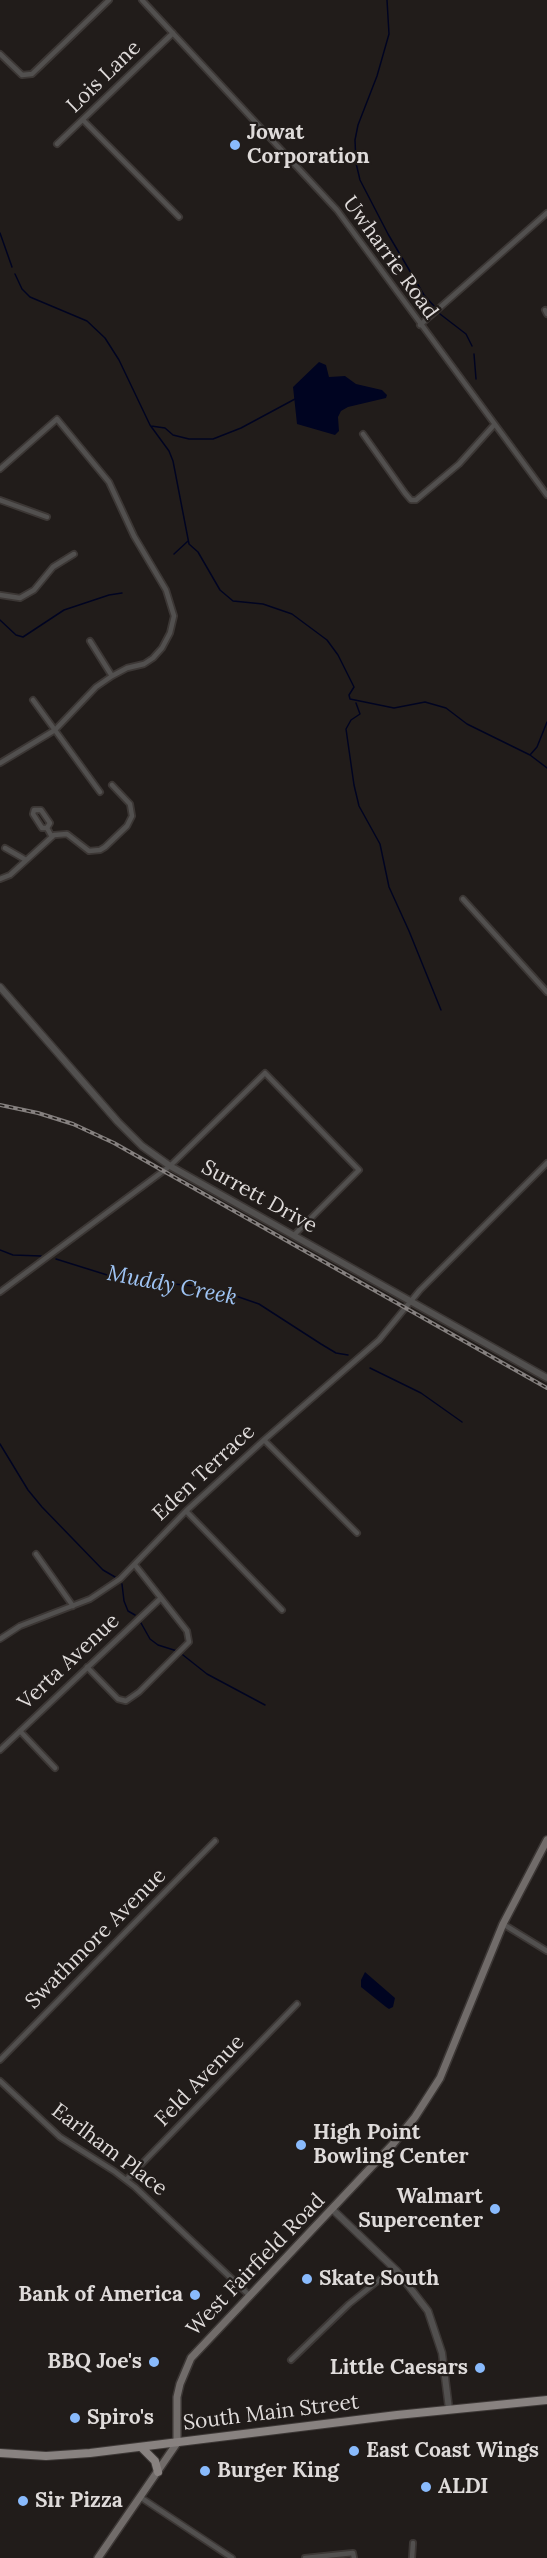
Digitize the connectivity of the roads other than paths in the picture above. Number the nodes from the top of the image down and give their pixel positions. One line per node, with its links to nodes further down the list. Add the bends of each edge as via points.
1 (109, 0): 4 (street, via 32,74 22,75)
2 (142, 0): 3 (street, Uwharrie Road)
3 (173, 33): 5 (street, Lois Lane); 9 (street, Uwharrie Road, via 336,210)
4 (0, 54)
5 (83, 120): 6 (street, Lois Lane); 8 (street)
6 (57, 144)
7 (547, 213): 9 (street)
8 (178, 217)
9 (420, 325): 10 (street, Uwharrie Road)
10 (494, 425): 11 (street, via 459,464 422,497 411,500); 13 (street, Uwharrie Road)
11 (363, 434)
12 (0, 470): 19 (street, via 57,419 109,482 166,590 174,616 170,633 153,658)
13 (546, 493)
14 (0, 500): 15 (street)
15 (46, 517)
16 (75, 554): 17 (street, via 53,567 34,590 20,598)
17 (0, 595)
18 (90, 641): 19 (street)
19 (112, 676): 21 (street, via 96,687)
20 (33, 700): 21 (street)
21 (55, 730): 22 (street); 24 (street)
22 (0, 763)
23 (112, 785): 26 (street, via 130,804 132,816 105,847 89,851 67,834)
24 (100, 792)
25 (47, 828): 26 (street)
26 (52, 837): 28 (street)
27 (5, 848): 28 (street)
28 (26, 861): 29 (street)
29 (0, 879)
30 (463, 899): 32 (street)
31 (0, 987): 34 (street, Surrett Drive, via 118,1122)
32 (547, 992)
33 (547, 1163): 37 (street, Eden Terrace)
34 (170, 1166): 35 (street, Surrett Drive); 35 (street, via 265,1073 358,1170); 36 (street)
35 (294, 1235): 37 (street, Surrett Drive)
36 (0, 1293)
37 (412, 1301): 38 (street, Surrett Drive); 39 (street, Eden Terrace, via 379,1340)
38 (547, 1378)
39 (264, 1440): 40 (street, Eden Terrace); 41 (street)
40 (186, 1511): 43 (street, Eden Terrace); 46 (street)
41 (357, 1533)
42 (36, 1554): 45 (street)
43 (135, 1565): 44 (street); 45 (street, Eden Terrace, via 106,1590)
44 (161, 1598): 48 (street, Verta Avenue); 48 (street, via 189,1634 189,1642 139,1692 126,1701 118,1699)
45 (73, 1606): 47 (street, Eden Terrace, via 20,1626)
46 (282, 1610)
47 (0, 1639)
48 (87, 1667): 49 (street, Verta Avenue)
49 (20, 1731): 50 (street, Verta Avenue); 51 (street)
50 (0, 1750)
51 (55, 1768)
52 (547, 1840): 54 (main road, West Fairfield Road)
53 (215, 1841): 57 (street, Swathmore Avenue)
54 (503, 1924): 55 (street); 60 (main road, West Fairfield Road, via 440,2078 408,2126)
55 (547, 1951)
56 (297, 2004): 59 (street, Feld Avenue)
57 (0, 2060)
58 (0, 2081): 59 (street, Earlham Place, via 60,2138)
59 (126, 2180): 62 (street, Earlham Place)
60 (332, 2209): 61 (street); 62 (main road, West Fairfield Road)
61 (394, 2268): 63 (street, via 349,2304); 65 (street, via 431,2319 442,2353)
62 (249, 2295): 66 (main road, West Fairfield Road, via 197,2350 185,2370 177,2397)
63 (291, 2360)
64 (547, 2400): 65 (main road, South Main Street)
65 (449, 2409): 66 (main road, South Main Street)
66 (177, 2443): 67 (main road, South Main Street); 69 (main road)
67 (141, 2447): 68 (main road, South Main Street, via 58,2456); 69 (main road, via 155,2461)
68 (0, 2453)
69 (158, 2472): 70 (main road)
70 (140, 2497): 72 (main road); 73 (street)
71 (413, 2543): 76 (street)
72 (98, 2558)
73 (232, 2558)
74 (305, 2558): 75 (street, via 353,2553)
75 (354, 2558)
76 (412, 2558)

